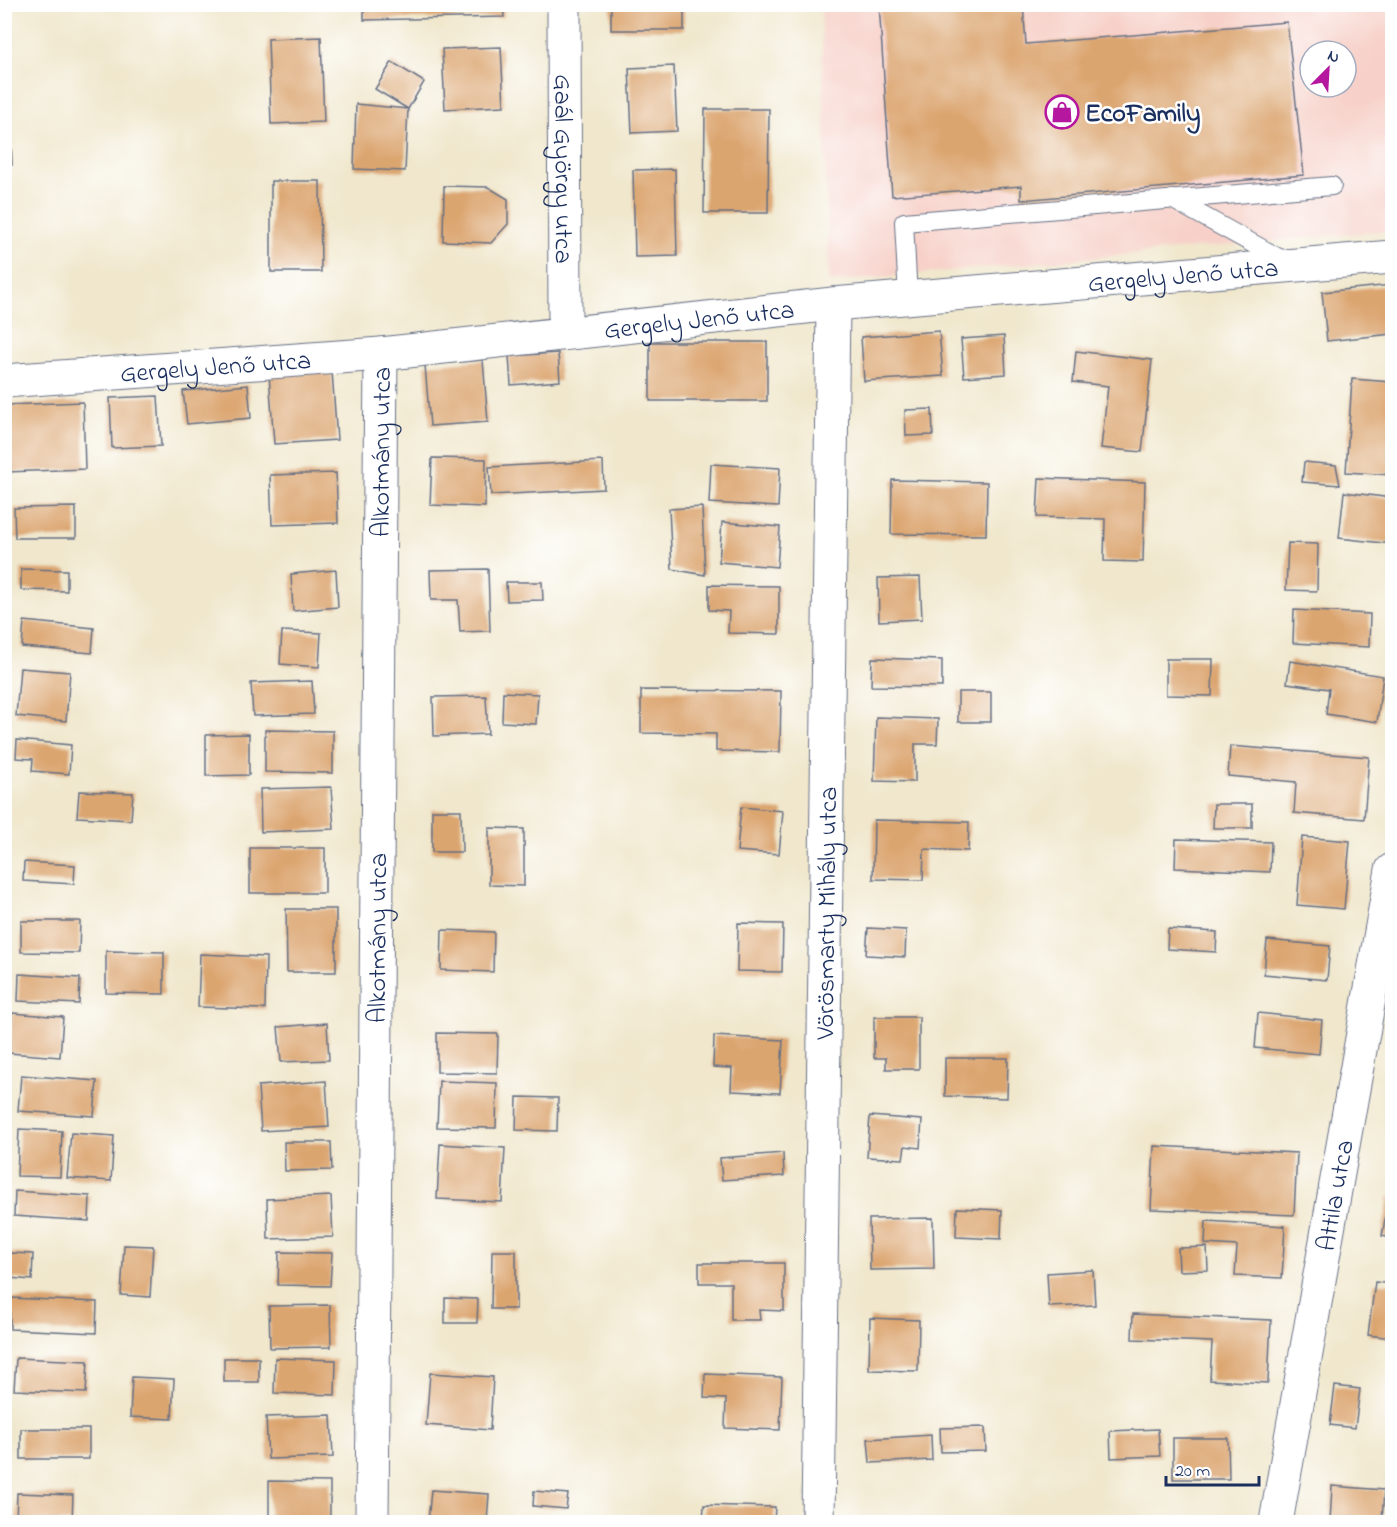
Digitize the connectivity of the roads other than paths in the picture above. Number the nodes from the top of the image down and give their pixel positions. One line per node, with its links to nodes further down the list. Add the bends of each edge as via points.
1 (564, 4): 8 (street, Gaál György utca)
2 (1332, 186): 3 (lane)
3 (1172, 199): 5 (lane); 6 (lane, via 904,222)
4 (1392, 257): 5 (street, Gergely Jenő utca)
5 (1292, 266): 6 (street, Gergely Jenő utca)
6 (908, 298): 7 (street, Gergely Jenő utca)
7 (833, 304): 8 (street, Gergely Jenő utca); 13 (street, Vörösmarty Mihály utca)
8 (565, 332): 9 (street, Gergely Jenő utca)
9 (381, 354): 10 (street, Gergely Jenő utca); 12 (street, Alkotmány utca)
10 (4, 381)
11 (1392, 870): 14 (street, Attila utca)
12 (372, 1522)
13 (818, 1522)
14 (1276, 1522)

